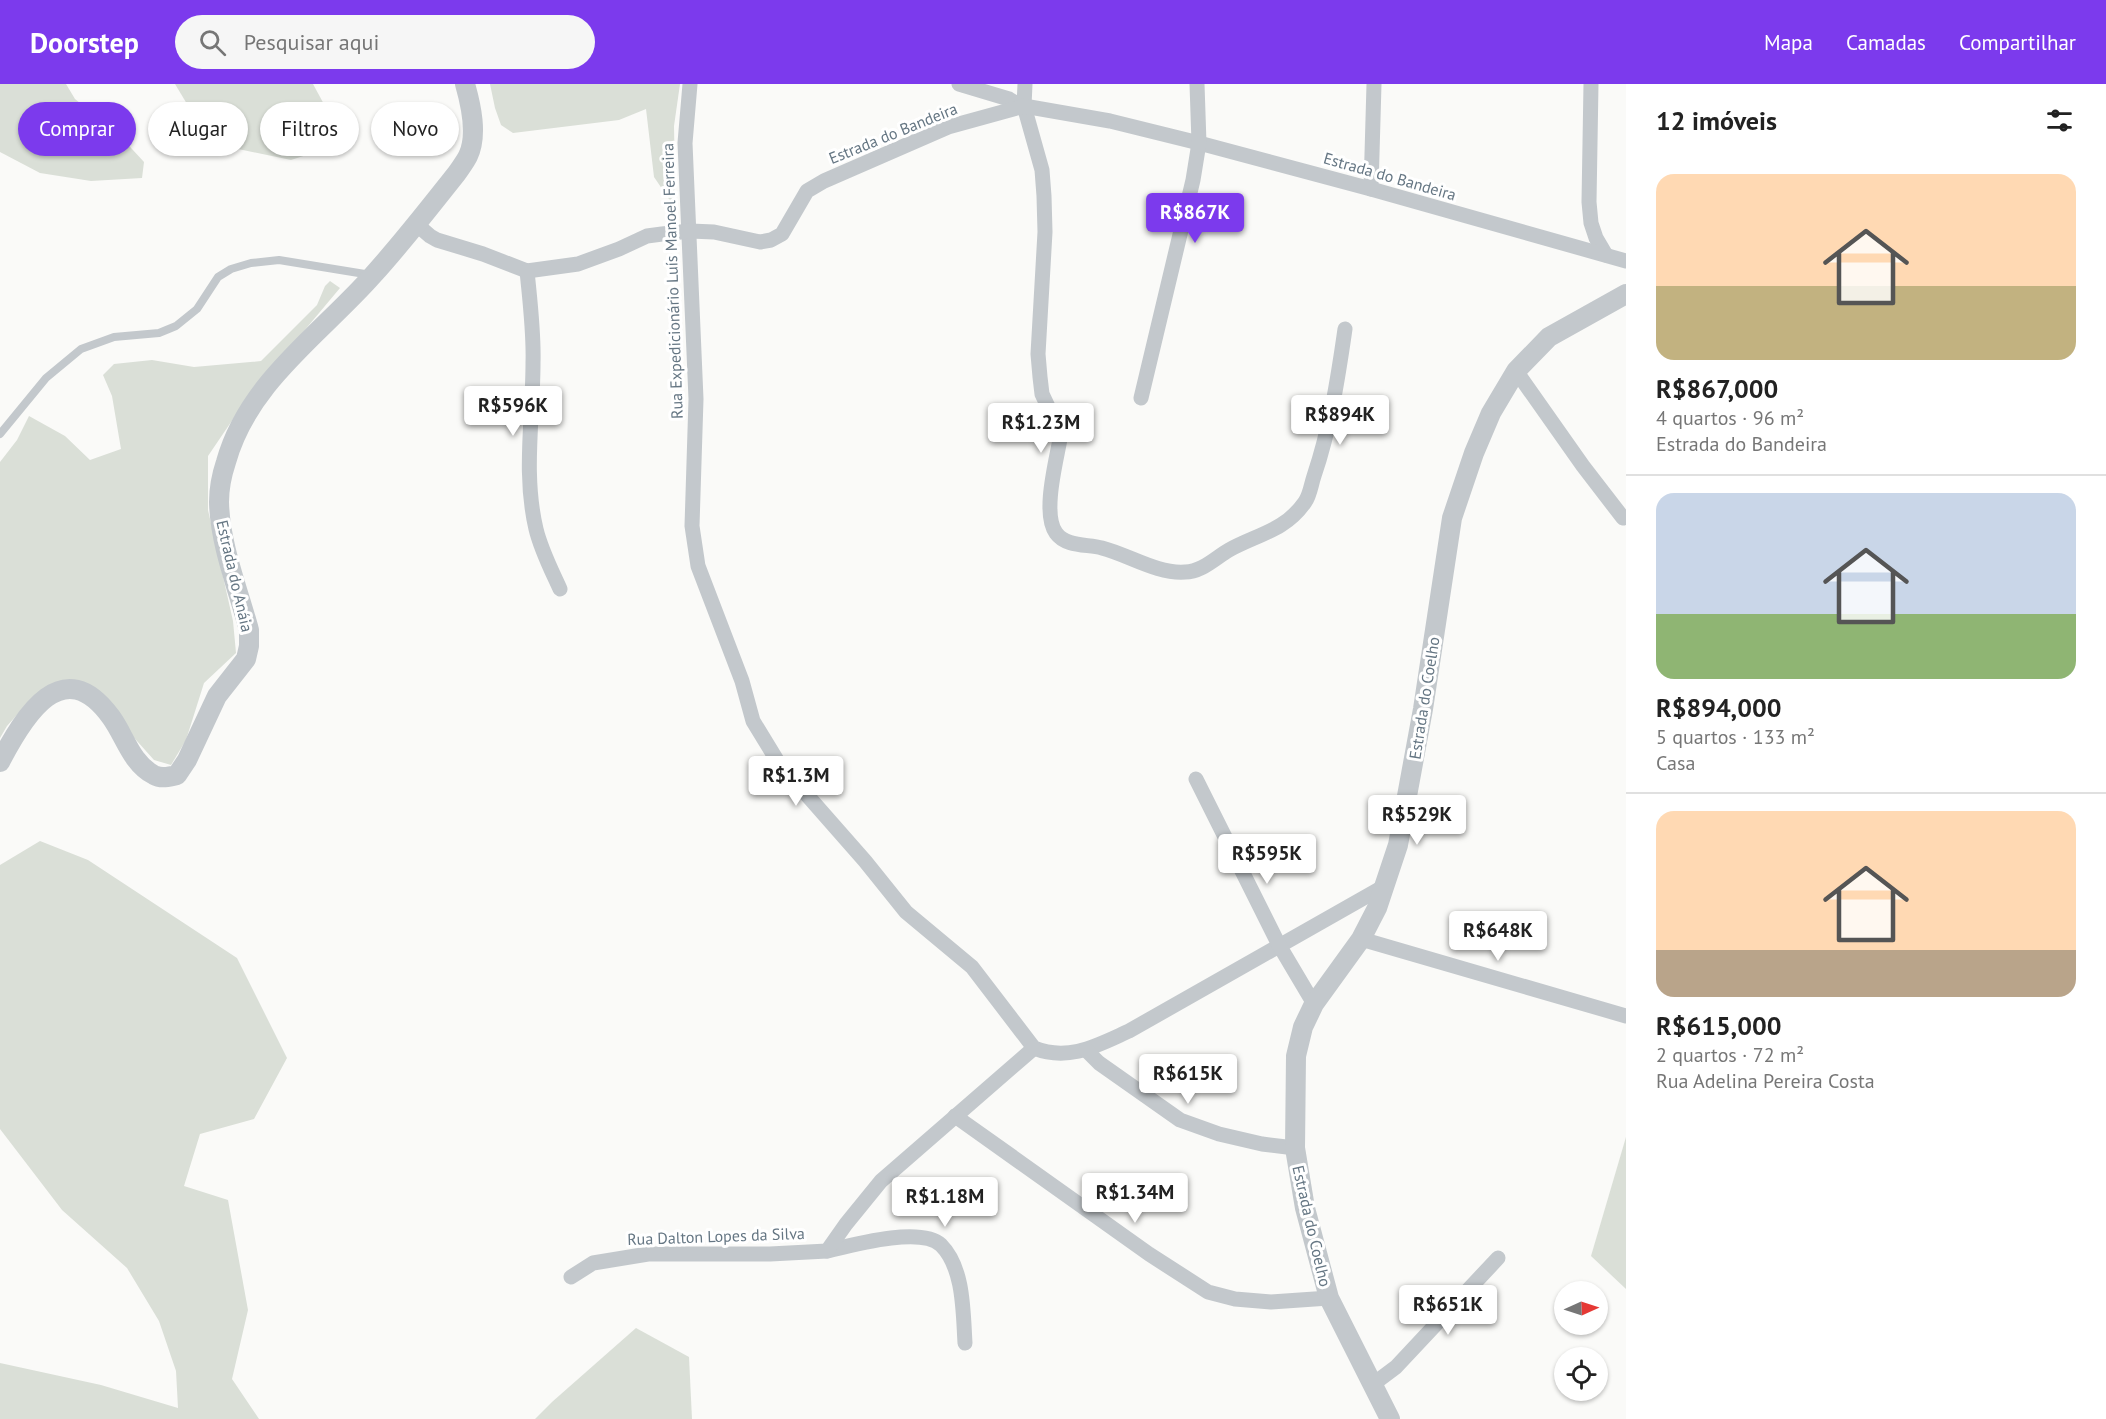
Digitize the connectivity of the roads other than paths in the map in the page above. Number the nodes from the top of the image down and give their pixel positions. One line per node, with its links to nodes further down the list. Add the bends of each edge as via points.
1 (465, 84): 11 (street, Estrada do Anáia, via 473,138 468,156)
2 (690, 84): 12 (street, Rua Expedicionário Luís Manoel Ferreira, via 685,143)
3 (958, 84): 8 (street)
4 (1025, 84): 8 (street)
5 (1197, 84): 9 (street)
6 (1374, 84): 10 (street)
7 (1591, 84): 13 (street, via 1589,202 1591,223)
8 (1022, 106): 9 (street, Estrada do Bandeira, via 1110,121); 12 (street, Estrada do Bandeira, via 948,127 824,181 807,191 782,234 771,240 760,242); 18 (street, via 1042,170 1045,232 1038,354 1042,394 1060,439 1050,510 1052,524 1066,542 1103,548 1156,567 1196,571 1294,516 1307,499 1320,458)
9 (1199, 143): 10 (street, Estrada do Bandeira); 20 (street)
10 (1371, 189): 13 (street, Estrada do Bandeira)
11 (415, 223): 15 (street, Estrada do Bandeira, via 437,240); 16 (street, Estrada do Anáia)
12 (690, 231): 15 (street, Estrada do Bandeira, via 647,236 578,264); 31 (street, Rua Expedicionário Luís Manoel Ferreira, via 696,399 692,526 698,566 742,681 753,721 778,762 906,912 972,967)
13 (1606, 255): 14 (street, Estrada do Bandeira)
14 (1626, 261)
15 (527, 271): 23 (street, via 534,366 530,488 541,547)
16 (373, 275): 21 (lane, via 279,260 231,269 218,277 197,309 176,326 159,333 114,337 81,349 46,378); 24 (street, Estrada do Anáia, via 264,387 239,424 222,477 219,501 222,533 249,630 249,646 246,659 217,696 177,775 161,778 145,768 132,754 111,717 93,696 81,689 54,693 35,706)
17 (1626, 294): 19 (street, Estrada do Coelho, via 1549,337)
18 (1346, 329)
19 (1516, 371): 22 (street); 26 (street, Estrada do Coelho, via 1491,413 1452,518 1405,811)
20 (1141, 398)
21 (0, 434)
22 (1623, 518)
23 (560, 589)
24 (0, 762)
25 (1196, 779): 28 (street)
26 (1383, 887): 27 (street, Estrada do Coelho); 28 (street)
27 (1361, 939): 29 (street, Estrada do Coelho); 30 (street)
28 (1279, 945): 29 (street); 32 (street)
29 (1314, 1004): 34 (street, Estrada do Coelho, via 1296,1056)
30 (1626, 1016)
31 (1034, 1048): 32 (street, via 1049,1054); 33 (street, Rua Dalton Lopes da Silva)
32 (1086, 1050): 34 (street, via 1180,1120 1219,1134)
33 (955, 1116): 35 (street, Rua Dalton Lopes da Silva, via 881,1181); 38 (street, via 1208,1292 1271,1302)
34 (1295, 1148): 38 (street, Estrada do Coelho, via 1305,1208)
35 (827, 1251): 37 (street, Rua Dalton Lopes da Silva, via 618,1257 593,1263); 39 (street, via 898,1237 923,1238 939,1244 951,1258 957,1276)
36 (1498, 1258): 40 (street, via 1396,1367)
37 (571, 1277)
38 (1329, 1298): 40 (street, Estrada do Coelho)
39 (965, 1342)
40 (1372, 1384): 41 (street, Estrada do Coelho)
41 (1390, 1419)

